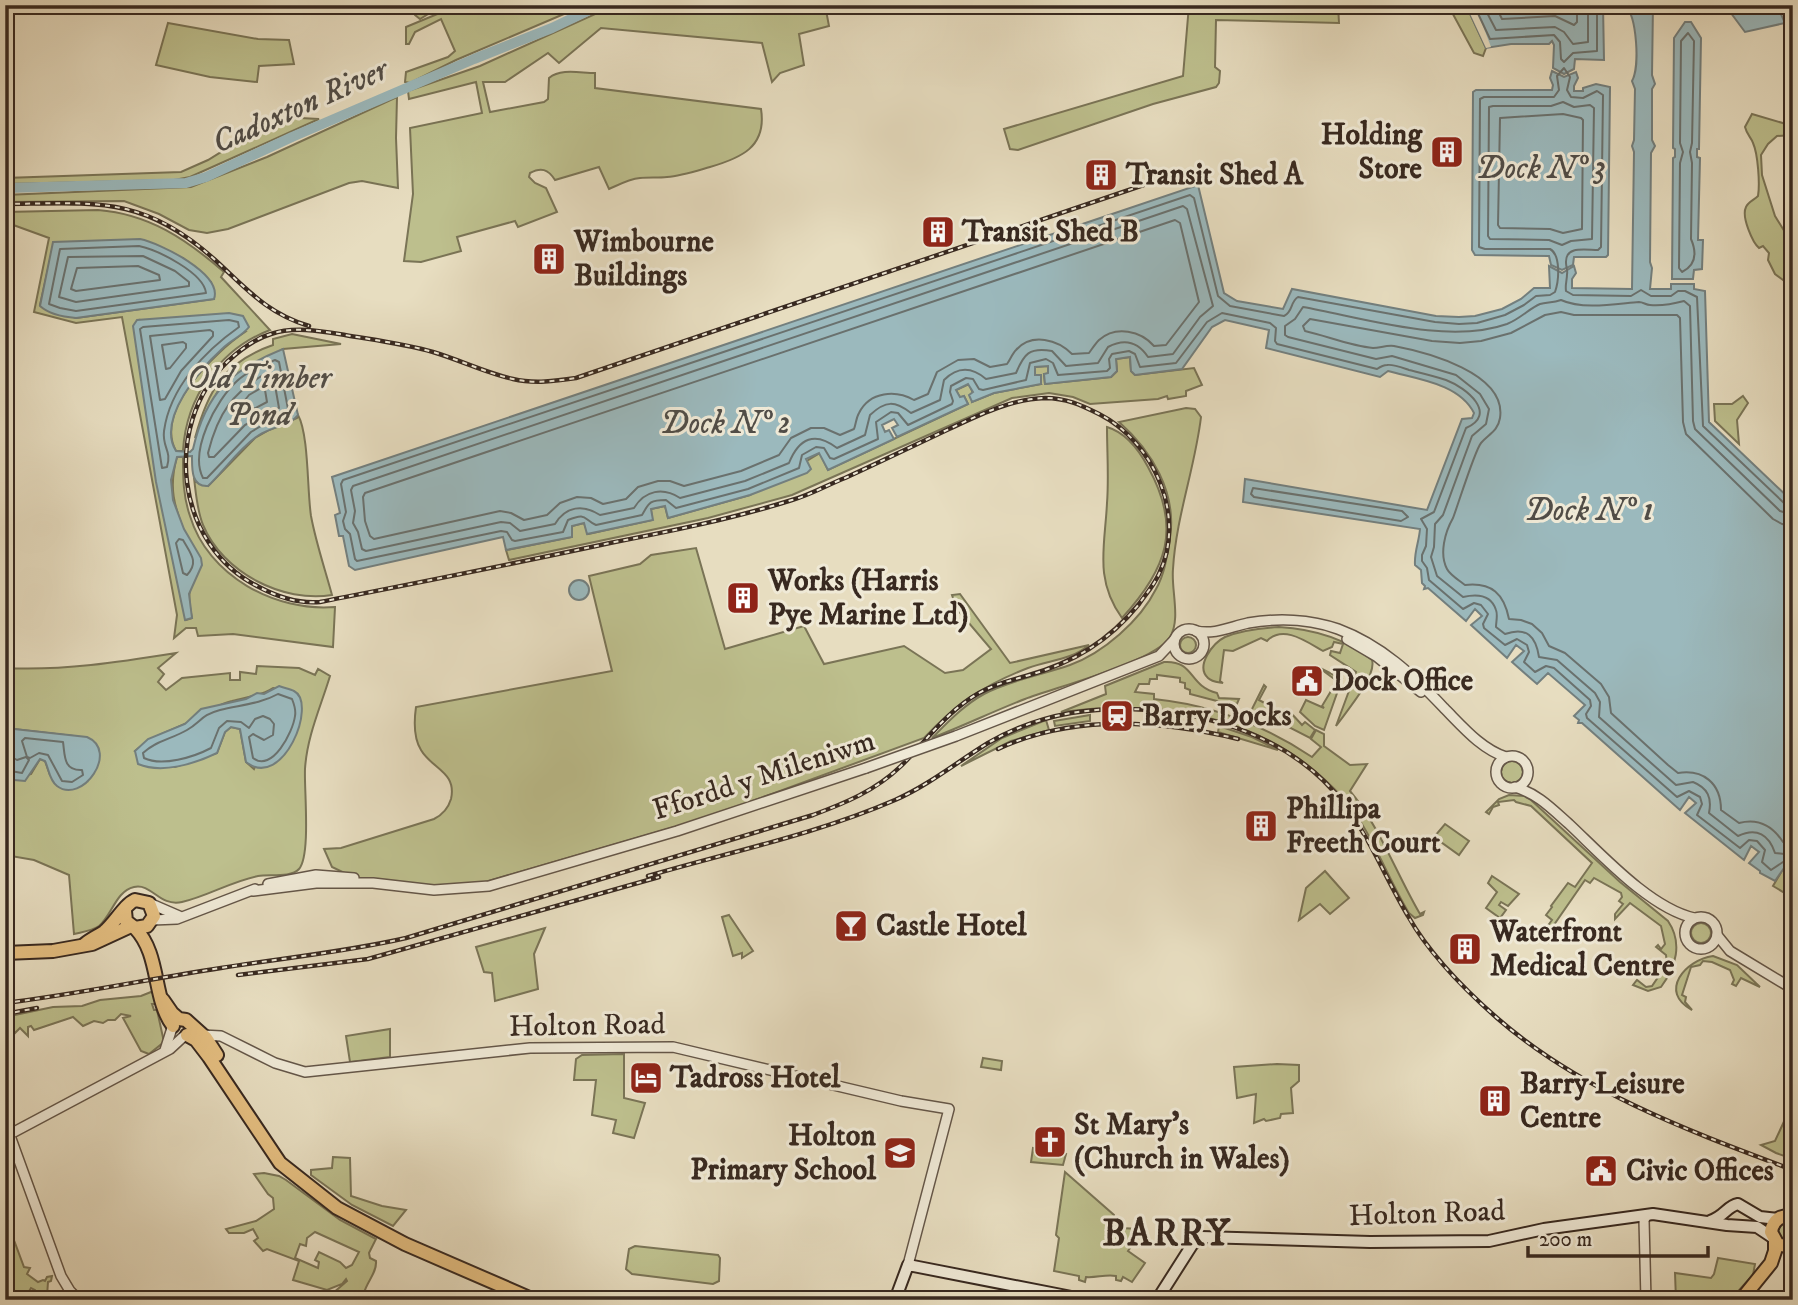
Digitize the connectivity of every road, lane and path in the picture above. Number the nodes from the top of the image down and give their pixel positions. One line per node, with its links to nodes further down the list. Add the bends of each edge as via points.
1 (388, 5): 2 (street)
2 (404, 5)
3 (1196, 631): 4 (street); 5 (street, via 1182,631); 6 (street)
4 (1220, 632): 6 (street); 9 (street, via 1262,621 1303,622 1338,634 1369,651)
5 (1174, 640): 7 (street); 8 (street, Ffordd y Mileniwm)
6 (1203, 647): 7 (street, via 1193,658)
7 (1179, 655): 8 (street, Ffordd y Mileniwm)
8 (1159, 656): 18 (street, Ffordd y Mileniwm, bridge, via 866,768 677,831 489,886 434,890 373,883 304,883 253,891)
9 (1483, 745): 10 (street); 11 (street)
10 (1506, 757): 11 (street); 12 (street, via 1522,760)
11 (1496, 772): 13 (street, via 1502,784)
12 (1527, 773): 13 (street); 14 (street)
13 (1516, 787): 14 (street)
14 (1538, 796): 17 (street)
15 (149, 903): 16 (main road, via 135,900); 18 (street); 20 (main road)
16 (125, 911): 21 (main road, via 126,921); 24 (main road)
17 (1670, 911): 19 (street); 22 (street)
18 (180, 916): 20 (street, Ffordd y Mileniwm)
19 (1694, 918): 22 (street); 23 (street, via 1710,919)
20 (151, 922): 21 (main road, via 143,928); 25 (main road)
21 (133, 927): 24 (main road); 25 (main road)
22 (1685, 932): 26 (street, via 1693,947)
23 (1717, 935): 26 (street); 27 (street)
24 (85, 944): 28 (main road)
25 (148, 946): 30 (main road, via 164,1012)
26 (1707, 948): 27 (street)
27 (1730, 951): 29 (street)
28 (5, 953)
29 (1793, 989)
30 (181, 1028): 32 (main road); 33 (street, via 174,1047)
31 (227, 1040): 32 (street); 32 (street, Holton Road, via 221,1036); 41 (street, Holton Road, via 305,1072 530,1048 673,1047 949,1109)
32 (205, 1043): 46 (main road, via 280,1163 337,1208 405,1244)
33 (7, 1133): 45 (street, via 61,1276)
34 (1728, 1209): 36 (main road, via 1738,1204 1760,1217); 37 (main road); 38 (main road, via 1729,1219)
35 (1647, 1215): 37 (main road, Holton Road); 49 (main road, Holton Road, via 1489,1241 1206,1237 1192,1245); 50 (street)
36 (1786, 1215): 39 (main road, via 1772,1227)
37 (1710, 1221): 38 (main road, Holton Road)
38 (1736, 1224): 39 (main road, Holton Road, via 1761,1228)
39 (1773, 1239): 40 (main road, via 1783,1247); 42 (main road, via 1771,1263)
40 (1793, 1246): 42 (main road)
41 (908, 1265): 47 (main road); 48 (main road)
42 (1751, 1289): 51 (main road)
43 (5, 1294): 44 (street)
44 (7, 1300)
45 (79, 1300)
46 (534, 1300)
47 (895, 1300)
48 (1087, 1300)
49 (1157, 1300)
50 (1646, 1300)
51 (1741, 1300)

